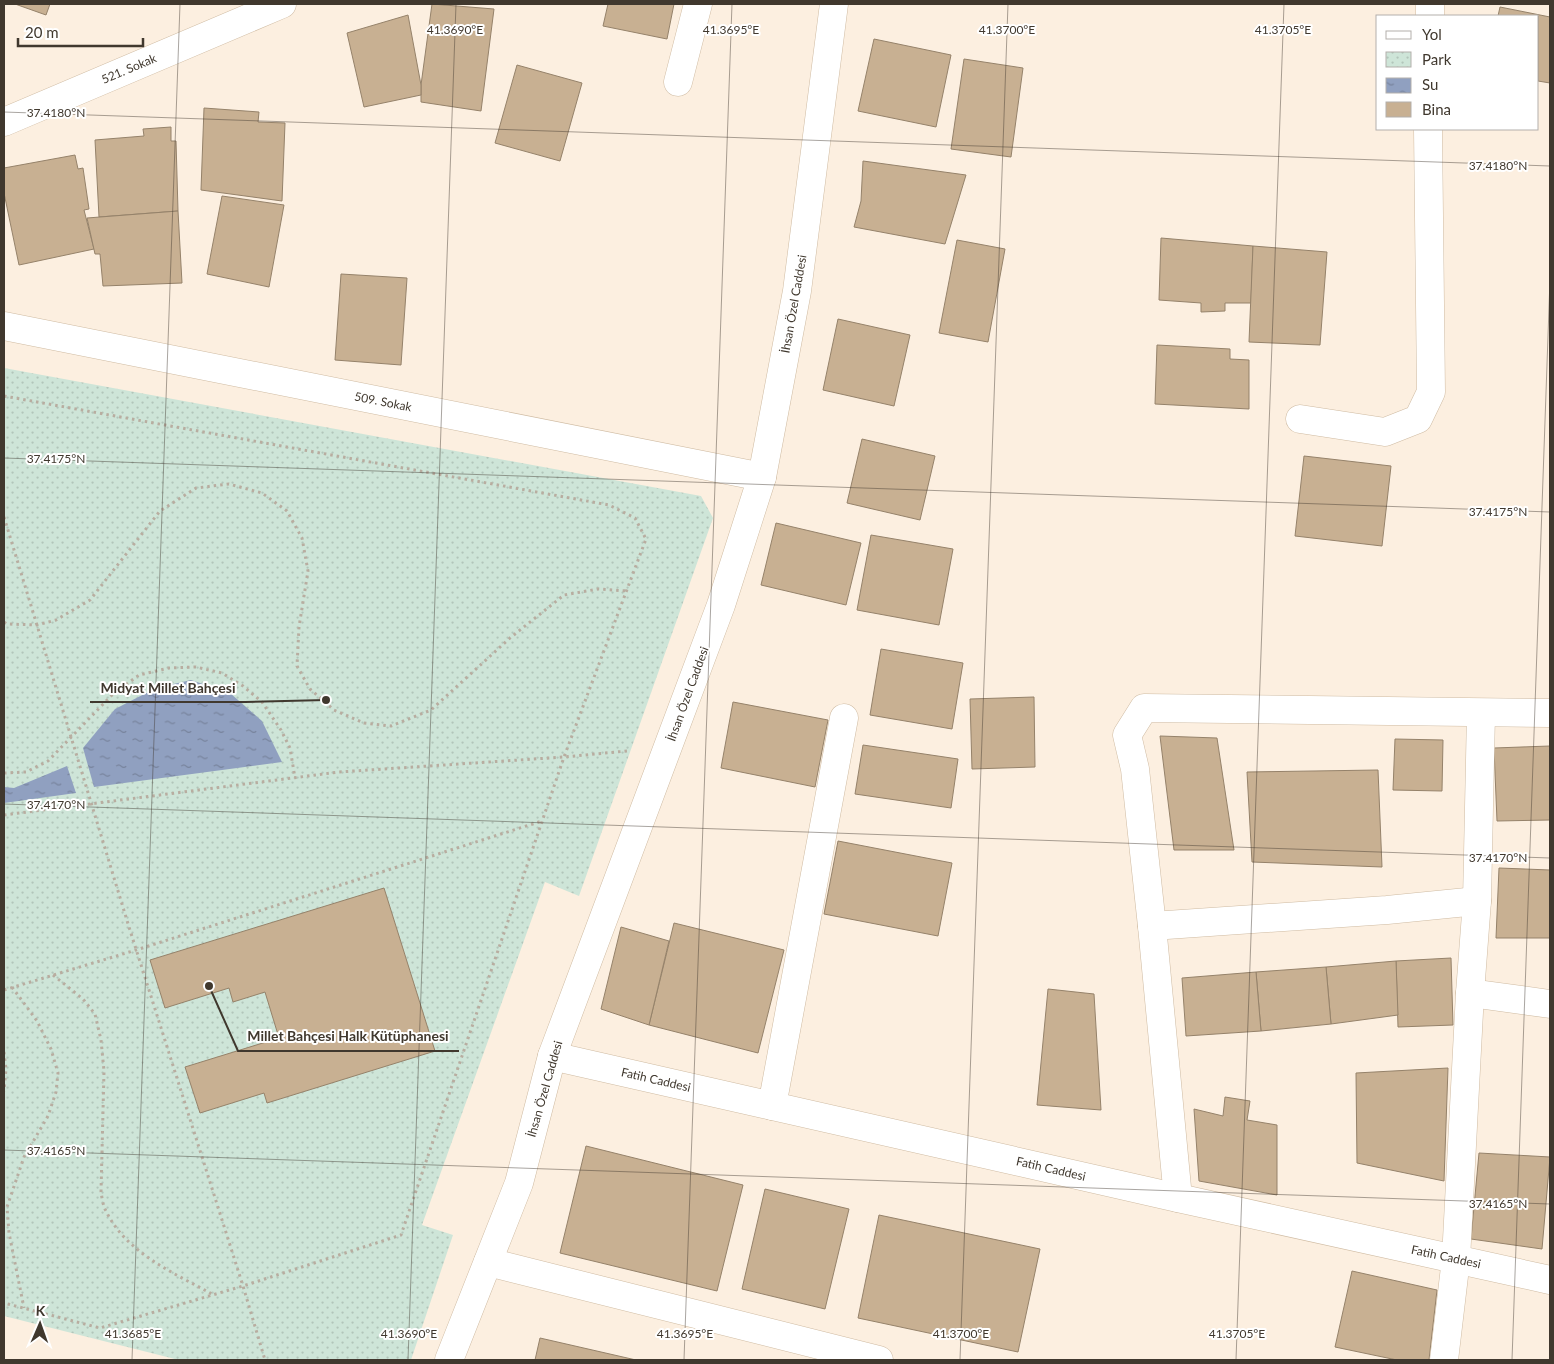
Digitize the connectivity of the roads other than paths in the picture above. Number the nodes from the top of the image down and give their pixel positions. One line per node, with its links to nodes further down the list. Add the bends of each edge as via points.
1 (282, 4): 5 (street, 521. Sokak)
2 (698, 4): 4 (street)
3 (834, 4): 9 (street, İhsan Özel Caddesi, via 797,291)
4 (678, 82)
5 (4, 122)
6 (1428, 130): 8 (street, via 1431,392 1418,419 1385,432)
7 (4, 326): 9 (street, 509. Sokak)
8 (1300, 419)
9 (762, 477): 17 (street, İhsan Özel Caddesi, via 721,605)
10 (1481, 713): 11 (street); 13 (street); 14 (street, via 1144,708 1127,735 1134,769)
11 (1550, 713)
12 (844, 718): 18 (street)
13 (1477, 900): 14 (street, via 1387,910); 15 (street)
14 (1152, 926): 19 (street)
15 (1470, 993): 16 (street); 20 (street)
16 (1550, 1004)
17 (552, 1056): 18 (street, Fatih Caddesi); 21 (street, İhsan Özel Caddesi, via 520,1183)
18 (772, 1106): 19 (street, Fatih Caddesi)
19 (1178, 1198): 20 (street, Fatih Caddesi)
20 (1456, 1259): 22 (street, Fatih Caddesi); 25 (street)
21 (488, 1262): 23 (street, İhsan Özel Caddesi); 24 (street)
22 (1550, 1280)
23 (449, 1360)
24 (879, 1360)
25 (1444, 1360)

